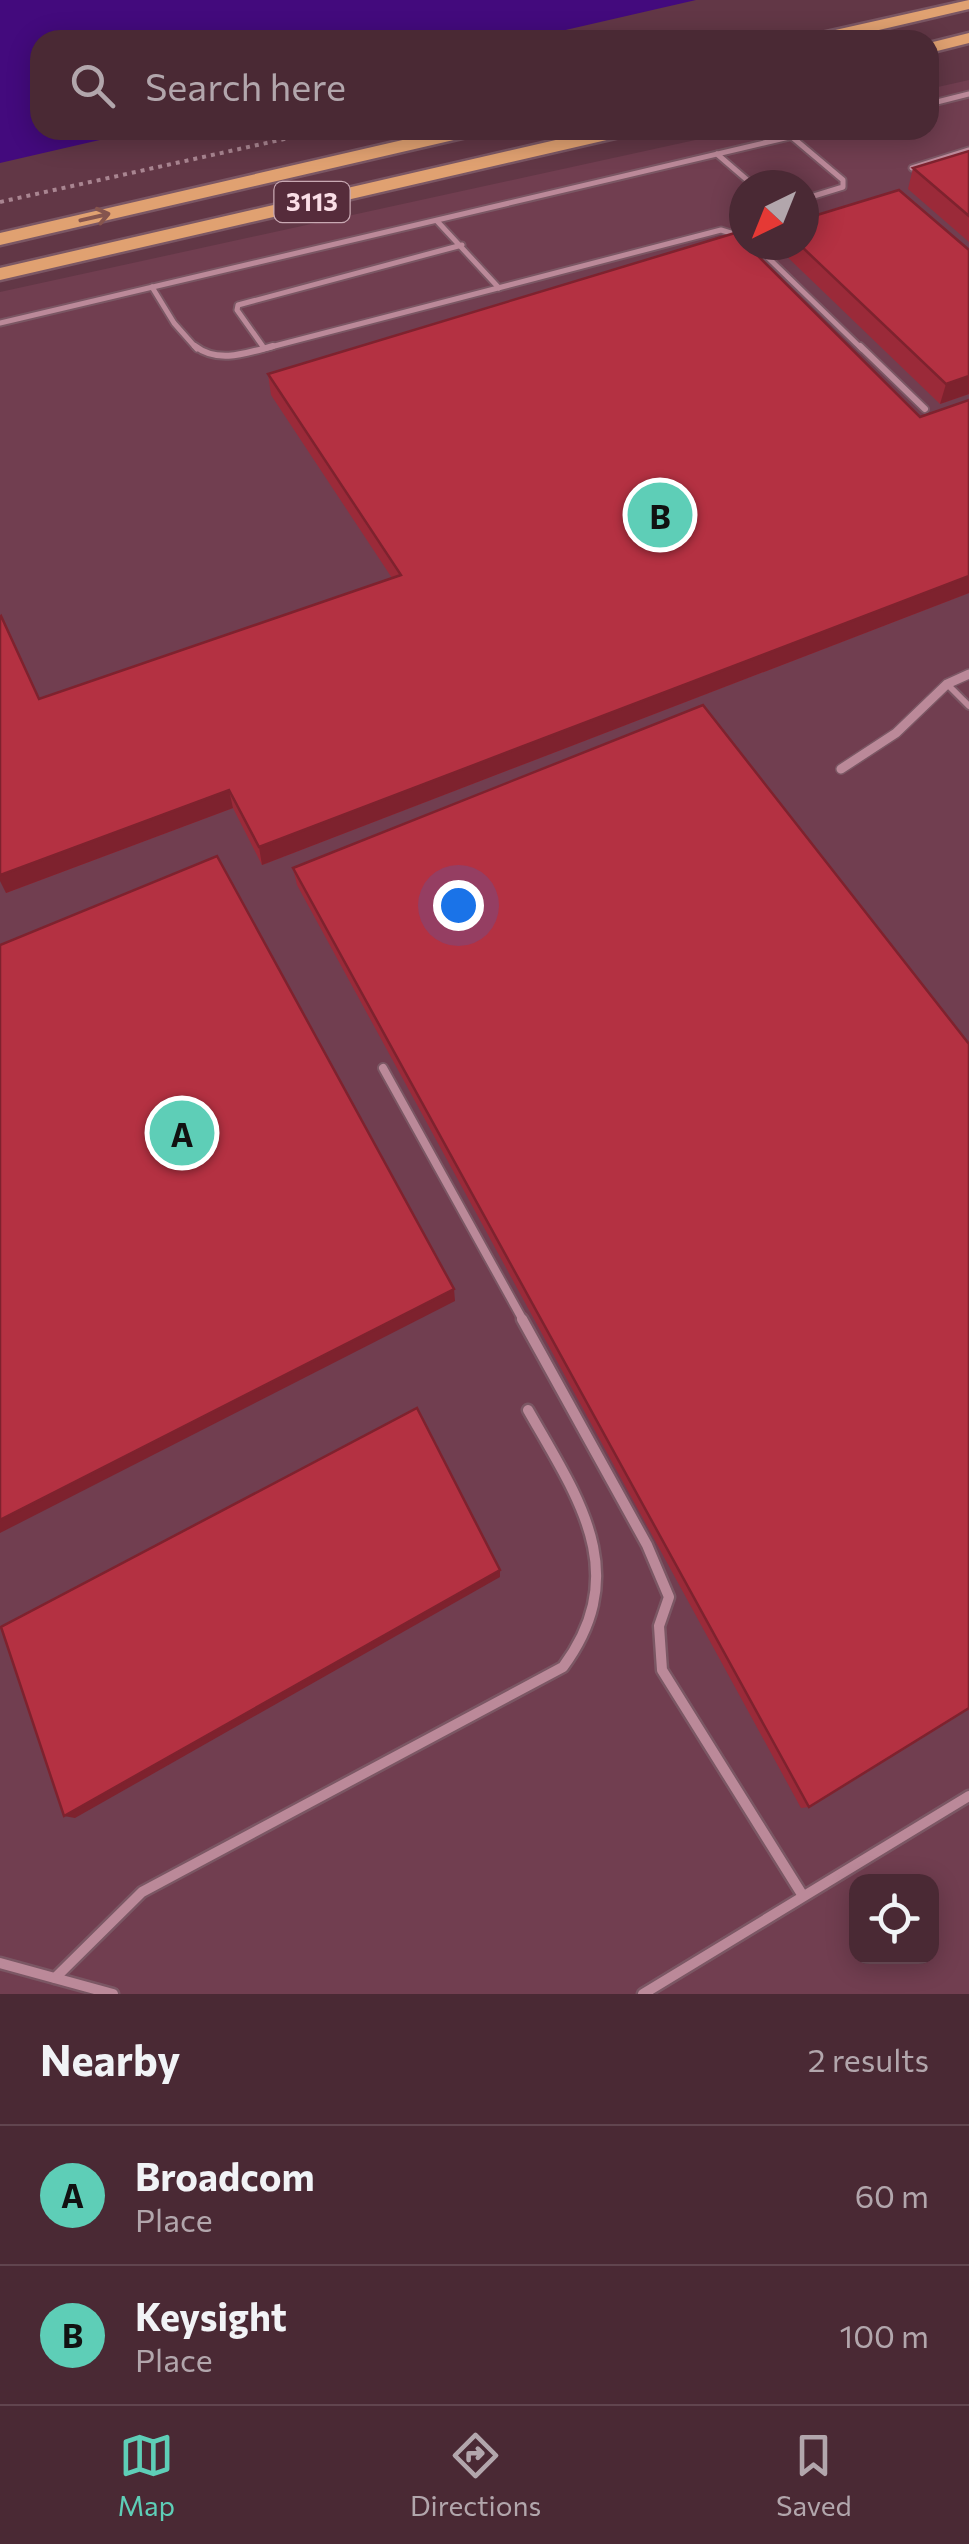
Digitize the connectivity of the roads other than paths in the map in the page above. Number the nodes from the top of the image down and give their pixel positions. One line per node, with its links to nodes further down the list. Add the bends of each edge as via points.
1 (969, 4): 3 (highway)
2 (969, 18): 4 (highway)
3 (856, 30)
4 (915, 30)
5 (969, 38): 6 (highway)
6 (939, 46)
7 (969, 50): 8 (highway)
8 (939, 57)
9 (969, 94): 10 (lane)
10 (939, 102)
11 (355, 140): 22 (highway, 3113)
12 (426, 140): 25 (highway, 3113, one-way to 12)
13 (526, 140): 28 (highway, 3113)
14 (581, 140): 29 (highway, 3113)
15 (775, 140): 18 (lane)
16 (797, 140): 21 (lane, via 843,180 843,187)
17 (969, 150): 19 (lane)
18 (717, 154): 20 (lane); 23 (lane)
19 (912, 168)
20 (736, 170)
21 (819, 194)
22 (0, 220)
23 (437, 221): 26 (lane); 30 (lane)
24 (729, 233): 31 (lane)
25 (0, 238)
26 (462, 245): 31 (lane); 33 (lane, via 238,305)
27 (771, 260): 34 (lane)
28 (0, 261)
29 (0, 274)
30 (152, 287): 32 (lane); 33 (lane, via 199,351 231,357)
31 (499, 288): 33 (lane)
32 (0, 323)
33 (264, 348)
34 (925, 409)
35 (969, 674): 36 (street)
36 (946, 684): 37 (lane); 38 (street, via 896,732)
37 (969, 706)
38 (841, 769)
39 (383, 1068): 42 (lane, via 646,1545 668,1597 659,1626 662,1670)
40 (528, 1410): 44 (lane, via 590,1524 598,1596 585,1635 563,1667 142,1892)
41 (969, 1796): 42 (lane)
42 (803, 1896): 46 (lane)
43 (0, 1963): 44 (lane)
44 (55, 1978): 45 (lane)
45 (113, 1994)
46 (643, 1994)

